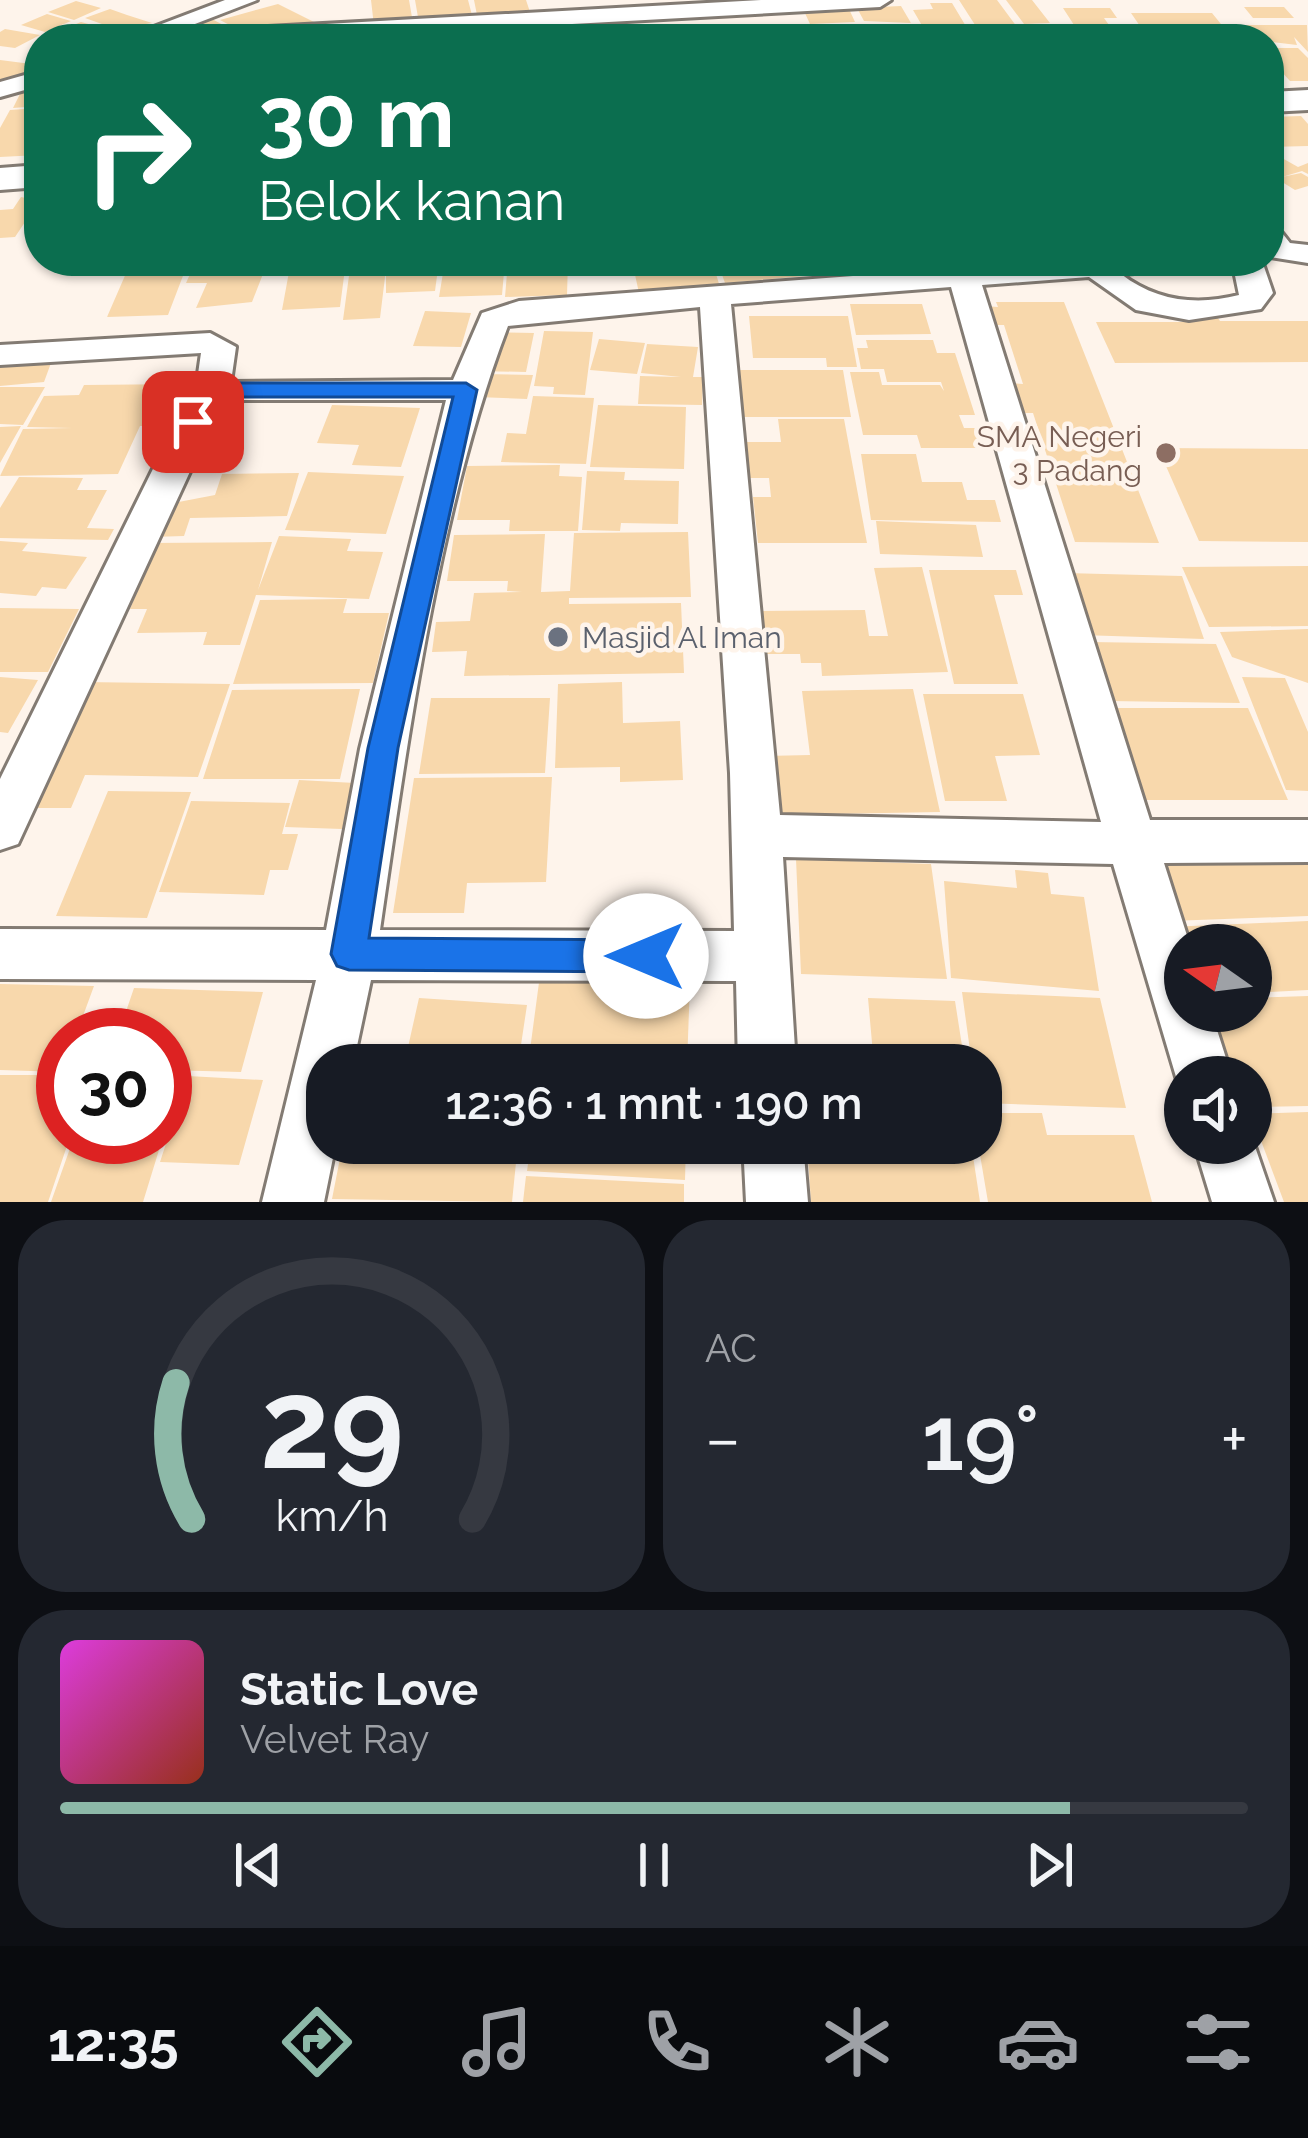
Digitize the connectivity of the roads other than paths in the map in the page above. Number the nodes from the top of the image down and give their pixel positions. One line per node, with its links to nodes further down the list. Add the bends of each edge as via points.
1 (246, 0): 5 (street)
2 (860, 0): 3 (street); 4 (street)
3 (880, 0)
4 (705, 5): 6 (street)
5 (177, 24)
6 (545, 24)
7 (1009, 276): 10 (street)
8 (1107, 276): 9 (street, via 1131,298 1216,309 1250,302 1257,293)
9 (1252, 276)
10 (965, 280): 11 (street); 18 (street)
11 (716, 299): 13 (street, via 506,313 489,327); 16 (street)
12 (0, 355): 14 (street, via 210,343 220,355)
13 (466, 390): 14 (street, via 240,390); 20 (street, via 383,748)
14 (212, 398): 15 (street, via 193,422)
15 (0, 829)
16 (755, 835): 18 (street); 21 (street)
17 (1308, 841): 18 (street)
18 (1132, 842): 23 (street)
19 (0, 954): 20 (street)
20 (349, 954): 21 (street); 26 (street)
21 (758, 956): 22 (street)
22 (765, 1044)
23 (1197, 1056)
24 (774, 1164): 27 (street)
25 (1231, 1164): 28 (street)
26 (292, 1202)
27 (777, 1202)
28 (1243, 1202)

